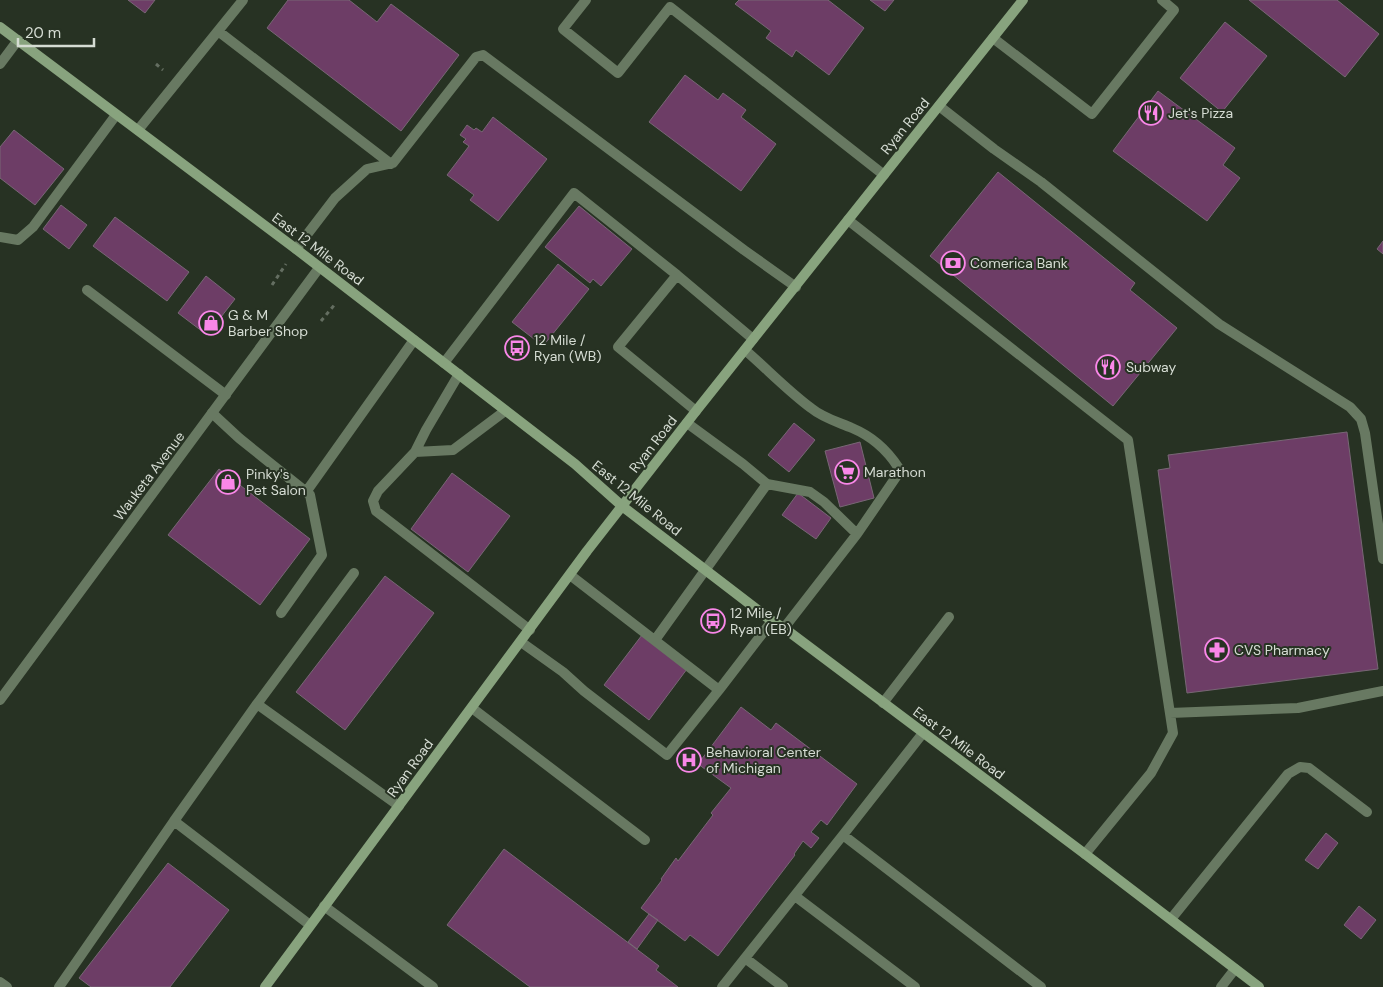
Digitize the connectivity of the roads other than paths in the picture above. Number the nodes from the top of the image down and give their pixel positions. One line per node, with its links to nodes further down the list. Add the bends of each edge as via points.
1 (243, 0): 7 (street)
2 (586, 0): 5 (street, via 563,29 618,72)
3 (1162, 0): 8 (street, via 1174,10 1092,114)
4 (1019, 1): 8 (main road, Ryan Road)
5 (672, 3): 15 (street)
6 (0, 27): 9 (main road, East 12 Mile Road)
7 (218, 31): 13 (street); 14 (street)
8 (992, 38): 11 (main road, Ryan Road)
9 (18, 40): 10 (street); 12 (main road, East 12 Mile Road)
10 (0, 64)
11 (939, 106): 15 (main road, Ryan Road); 38 (street, via 1041,182 1219,324 1350,407 1361,419 1366,433)
12 (116, 115): 13 (main road, East 12 Mile Road); 17 (street, via 33,228 18,240)
13 (138, 130): 18 (main road, East 12 Mile Road)
14 (391, 164): 18 (street, via 367,169 335,198); 21 (street, via 476,56 483,55)
15 (884, 175): 16 (main road, Ryan Road)
16 (848, 220): 21 (main road, Ryan Road); 55 (street, via 1128,440)
17 (0, 236)
18 (296, 249): 19 (main road, East 12 Mile Road)
19 (320, 268): 24 (main road, East 12 Mile Road); 28 (street, Wauketa Avenue)
20 (677, 275): 23 (street); 26 (street, via 574,193); 30 (street, via 618,348)
21 (796, 287): 23 (main road, Ryan Road)
22 (88, 290): 28 (street)
23 (753, 339): 25 (main road, Ryan Road)
24 (414, 340): 26 (main road, East 12 Mile Road); 35 (street)
25 (745, 350): 30 (main road, Ryan Road); 37 (street, via 812,409 870,437 898,467 896,477)
26 (444, 363): 27 (main road, East 12 Mile Road)
27 (459, 374): 29 (main road, East 12 Mile Road); 33 (street)
28 (226, 394): 31 (street, Wauketa Avenue)
29 (505, 411): 33 (street, via 453,450); 36 (main road, East 12 Mile Road, via 575,464)
30 (696, 411): 32 (main road, Ryan Road)
31 (212, 413): 35 (street); 51 (street, Wauketa Avenue)
32 (687, 423): 34 (street); 36 (main road, Ryan Road)
33 (416, 452): 46 (street, via 378,491 373,501 376,511)
34 (767, 484): 37 (street, via 810,492); 39 (street)
35 (306, 492): 42 (street, via 310,495 322,555)
36 (622, 506): 39 (main road, East 12 Mile Road); 41 (main road, Ryan Road)
37 (857, 534): 45 (street)
38 (1383, 559)
39 (705, 570): 44 (main road, East 12 Mile Road); 47 (street)
40 (354, 573): 53 (street)
41 (570, 575): 46 (main road, Ryan Road); 47 (street)
42 (281, 613)
43 (949, 618): 52 (street)
44 (772, 621): 45 (main road, East 12 Mile Road); 49 (street)
45 (784, 628): 52 (main road, East 12 Mile Road)
46 (530, 630): 48 (main road, Ryan Road)
47 (654, 640): 49 (street)
48 (521, 642): 49 (street, via 667,755); 54 (main road, Ryan Road)
49 (720, 690)
50 (1383, 691): 55 (street, via 1298,708)
51 (0, 700)
52 (883, 703): 56 (main road, East 12 Mile Road)
53 (256, 704): 57 (street); 59 (street)
54 (472, 708): 57 (main road, Ryan Road); 61 (street)
55 (1170, 713): 62 (street, via 1173,733 1151,773)
56 (923, 733): 60 (street); 62 (main road, East 12 Mile Road)
57 (399, 806): 64 (main road, Ryan Road)
58 (1368, 812): 65 (street, via 1309,768 1288,774)
59 (174, 821): 66 (street); 71 (street)
60 (844, 835): 63 (street); 77 (street)
61 (645, 840)
62 (1086, 854): 65 (main road, East 12 Mile Road)
63 (795, 896): 67 (street); 76 (street)
64 (324, 906): 66 (main road, Ryan Road); 73 (street)
65 (1171, 919): 68 (main road, East 12 Mile Road)
66 (310, 925): 72 (main road, Ryan Road)
67 (745, 958): 74 (street); 75 (street)
68 (1235, 968): 78 (street); 79 (main road, East 12 Mile Road)
69 (0, 982): 70 (street)
70 (7, 987)
71 (58, 987)
72 (265, 987)
73 (433, 987)
74 (722, 987)
75 (783, 987)
76 (915, 987)
77 (1042, 987)
78 (1221, 987)
79 (1260, 987)

